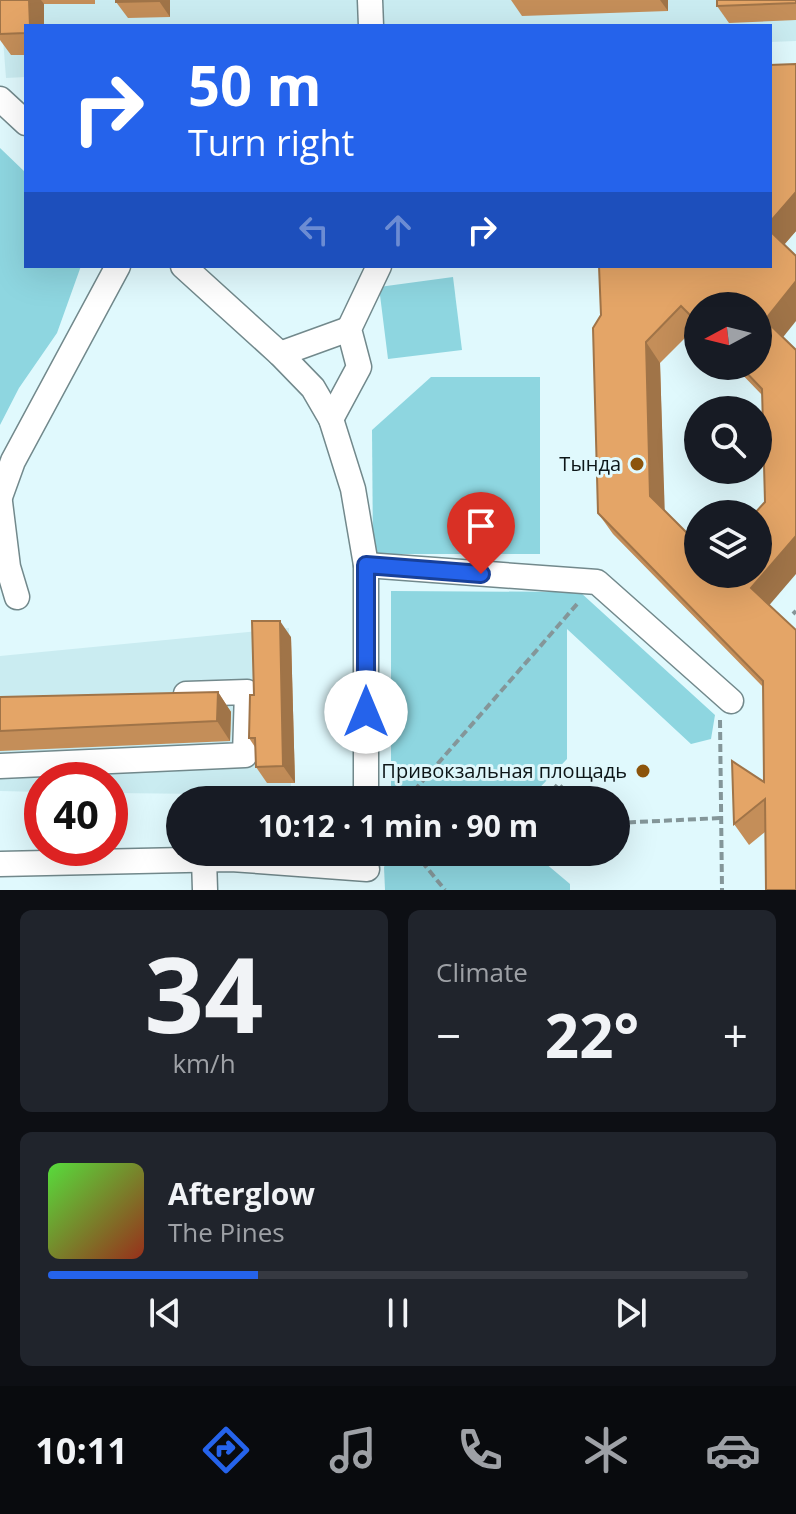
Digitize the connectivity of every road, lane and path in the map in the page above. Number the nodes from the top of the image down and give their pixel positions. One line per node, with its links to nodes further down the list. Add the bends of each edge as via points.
1 (370, 0): 2 (street)
2 (371, 24)
3 (0, 99): 4 (street)
4 (24, 121)
5 (117, 268): 11 (street, via 13,461)
6 (185, 268): 9 (street)
7 (378, 268): 8 (street)
8 (349, 329): 9 (street); 10 (street, via 359,367)
9 (280, 354): 10 (street, via 313,388)
10 (331, 419): 12 (street, via 353,489)
11 (0, 500): 14 (street)
12 (366, 565): 13 (street); 18 (street)
13 (597, 582): 16 (street); 19 (path)
14 (17, 597)
15 (170, 695): 17 (street, via 247,692 245,755)
16 (725, 696): 20 (path)
17 (0, 766)
18 (366, 786)
19 (418, 786)
20 (721, 818): 21 (path); 30 (path)
21 (630, 822)
22 (166, 860): 23 (street)
23 (0, 864)
24 (204, 866): 28 (street)
25 (318, 866): 27 (street)
26 (425, 866): 29 (path)
27 (367, 870)
28 (205, 890)
29 (445, 890)
30 (722, 890)

